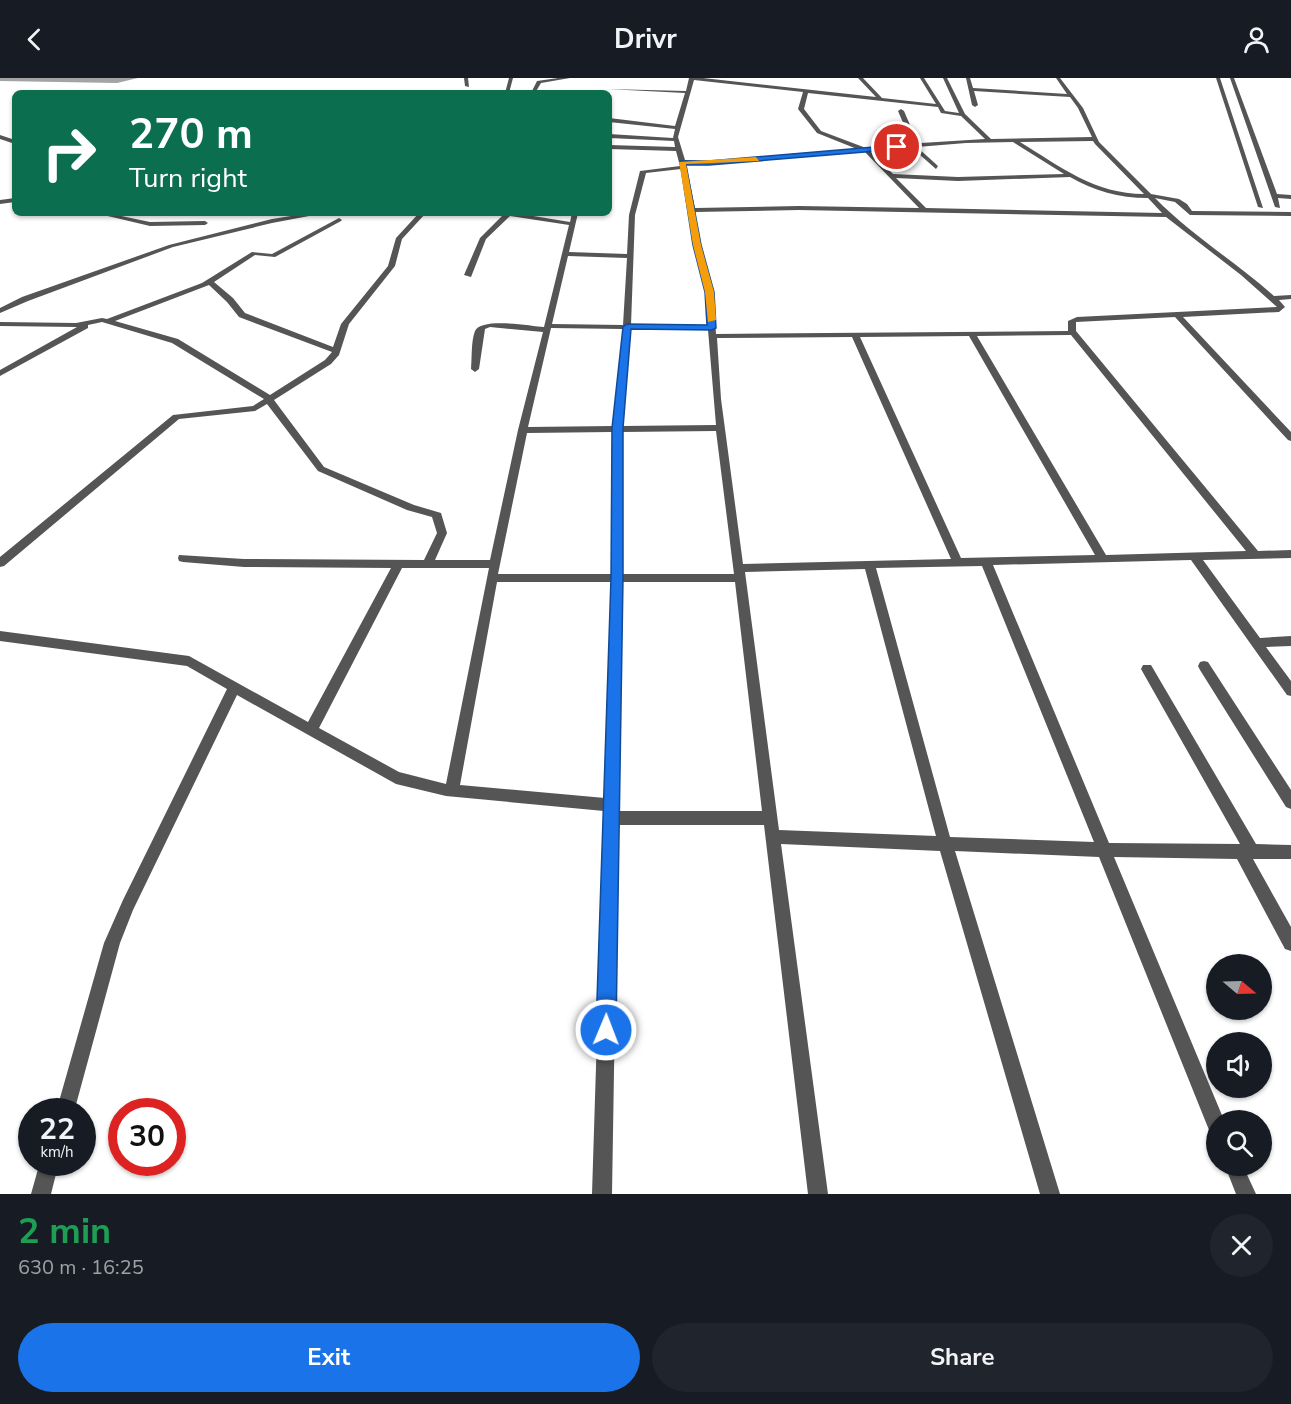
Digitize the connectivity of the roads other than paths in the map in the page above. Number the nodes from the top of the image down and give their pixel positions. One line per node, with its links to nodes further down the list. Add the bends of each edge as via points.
1 (466, 78): 12 (street)
2 (568, 78): 16 (street, via 540,82)
3 (692, 78): 13 (street); 18 (street)
4 (860, 78): 20 (street)
5 (922, 78): 22 (street)
6 (945, 78): 24 (street)
7 (968, 78): 15 (street)
8 (1058, 78): 19 (street)
9 (1218, 78): 42 (street)
10 (1232, 78): 38 (street)
11 (778, 79): 13 (street)
12 (467, 86)
13 (761, 86): 17 (street)
14 (609, 89): 18 (street)
15 (971, 89): 19 (street); 21 (street)
16 (535, 90)
17 (806, 91): 20 (street); 33 (street, via 801,109 817,131)
18 (687, 92): 27 (street)
19 (1072, 96): 29 (street)
20 (880, 99): 22 (street)
21 (975, 105)
22 (940, 106): 24 (street, via 945,112)
23 (901, 111): 31 (street)
24 (963, 115): 30 (street)
25 (612, 121): 27 (street)
26 (612, 136): 27 (street)
27 (678, 139): 32 (street); 34 (street)
28 (1011, 139): 29 (street); 30 (street); 36 (street)
29 (1095, 139): 40 (street)
30 (989, 140): 31 (street)
31 (917, 146): 33 (street); 35 (street)
32 (612, 147)
33 (866, 150): 34 (street); 37 (street)
34 (683, 165): 45 (street); 61 (street, via 643,171 632,215)
35 (936, 167)
36 (1074, 175): 37 (street, via 964,179); 40 (street, via 1107,192)
37 (891, 176): 46 (street)
38 (1274, 196): 39 (street); 43 (street)
39 (1291, 197)
40 (1152, 198): 41 (street, via 1172,197); 55 (street)
41 (1186, 205): 42 (street); 47 (street, via 1190,213)
42 (1261, 207): 43 (street)
43 (1278, 207): 44 (street)
44 (1291, 207)
45 (692, 210): 46 (street); 74 (street, via 710,292)
46 (925, 211): 55 (street)
47 (1291, 214)
48 (112, 216): 57 (street, via 150,224)
49 (199, 216): 57 (street)
50 (302, 216): 59 (street)
51 (420, 216): 78 (street, via 399,238 391,266 348,321)
52 (506, 216): 62 (street, via 483,238)
53 (521, 216): 58 (street)
54 (574, 216): 58 (street)
55 (1168, 216): 65 (street, via 1245,273)
56 (339, 220): 63 (street, via 273,256 254,253)
57 (205, 223): 59 (street)
58 (573, 224): 60 (street)
59 (213, 235): 66 (street, via 171,246)
60 (566, 254): 61 (street); 73 (street)
61 (630, 256): 72 (street)
62 (468, 275)
63 (210, 282): 69 (street); 78 (street, via 242,315)
64 (1291, 297): 65 (street)
65 (1274, 300): 67 (street); 68 (street, via 1281,308 1275,311)
66 (0, 311)
67 (1291, 311)
68 (1177, 315): 75 (street, via 1077,319 1072,321); 85 (street)
69 (108, 321): 70 (street); 81 (street, via 182,344)
70 (91, 322): 71 (street); 80 (street)
71 (0, 324)
72 (627, 327): 73 (street); 74 (street); 82 (street)
73 (548, 328): 79 (street, via 482,327); 84 (street)
74 (712, 332): 77 (street); 83 (street)
75 (1073, 332): 76 (street); 87 (street)
76 (972, 333): 77 (street); 90 (street)
77 (855, 334): 92 (street)
78 (336, 351): 81 (street, via 328,363)
79 (474, 369)
80 (0, 373)
81 (270, 400): 91 (street, via 255,408 176,417); 95 (street, via 321,468 411,508 437,515 442,533)
82 (617, 428): 83 (street); 84 (street); 100 (street)
83 (720, 428): 98 (street)
84 (524, 430): 96 (street)
85 (1291, 438)
86 (1291, 554): 87 (street)
87 (1255, 555): 88 (street)
88 (1194, 556): 90 (street); 103 (street)
89 (183, 558): 94 (street, via 233,563)
90 (1103, 559): 93 (street)
91 (0, 562)
92 (957, 562): 93 (street); 97 (street)
93 (986, 562): 115 (street)
94 (398, 564): 95 (street); 108 (street)
95 (427, 564): 96 (street)
96 (495, 564): 99 (street)
97 (870, 565): 98 (street); 114 (street)
98 (739, 573): 100 (street); 112 (street)
99 (492, 578): 100 (street); 109 (street)
100 (617, 578): 111 (street)
101 (0, 636): 106 (street, via 180,659)
102 (1291, 641): 103 (street)
103 (1257, 643): 107 (street)
104 (1204, 666): 110 (street)
105 (1147, 669): 116 (street)
106 (236, 686): 108 (street); 119 (street, via 112,943)
107 (1291, 690)
108 (311, 729): 109 (street, via 396,778)
109 (452, 790): 111 (street)
110 (1291, 802)
111 (611, 812): 112 (street); 124 (street)
112 (770, 818): 113 (street)
113 (772, 837): 114 (street); 125 (street)
114 (945, 844): 115 (street); 126 (street)
115 (1104, 850): 116 (street); 120 (street)
116 (1246, 852): 117 (street); 118 (street)
117 (1291, 852)
118 (1291, 943)
119 (68, 1098)
120 (1211, 1110)
121 (46, 1176): 123 (street)
122 (1238, 1176): 127 (street)
123 (41, 1194)
124 (602, 1194)
125 (818, 1194)
126 (1050, 1194)
127 (1246, 1194)

